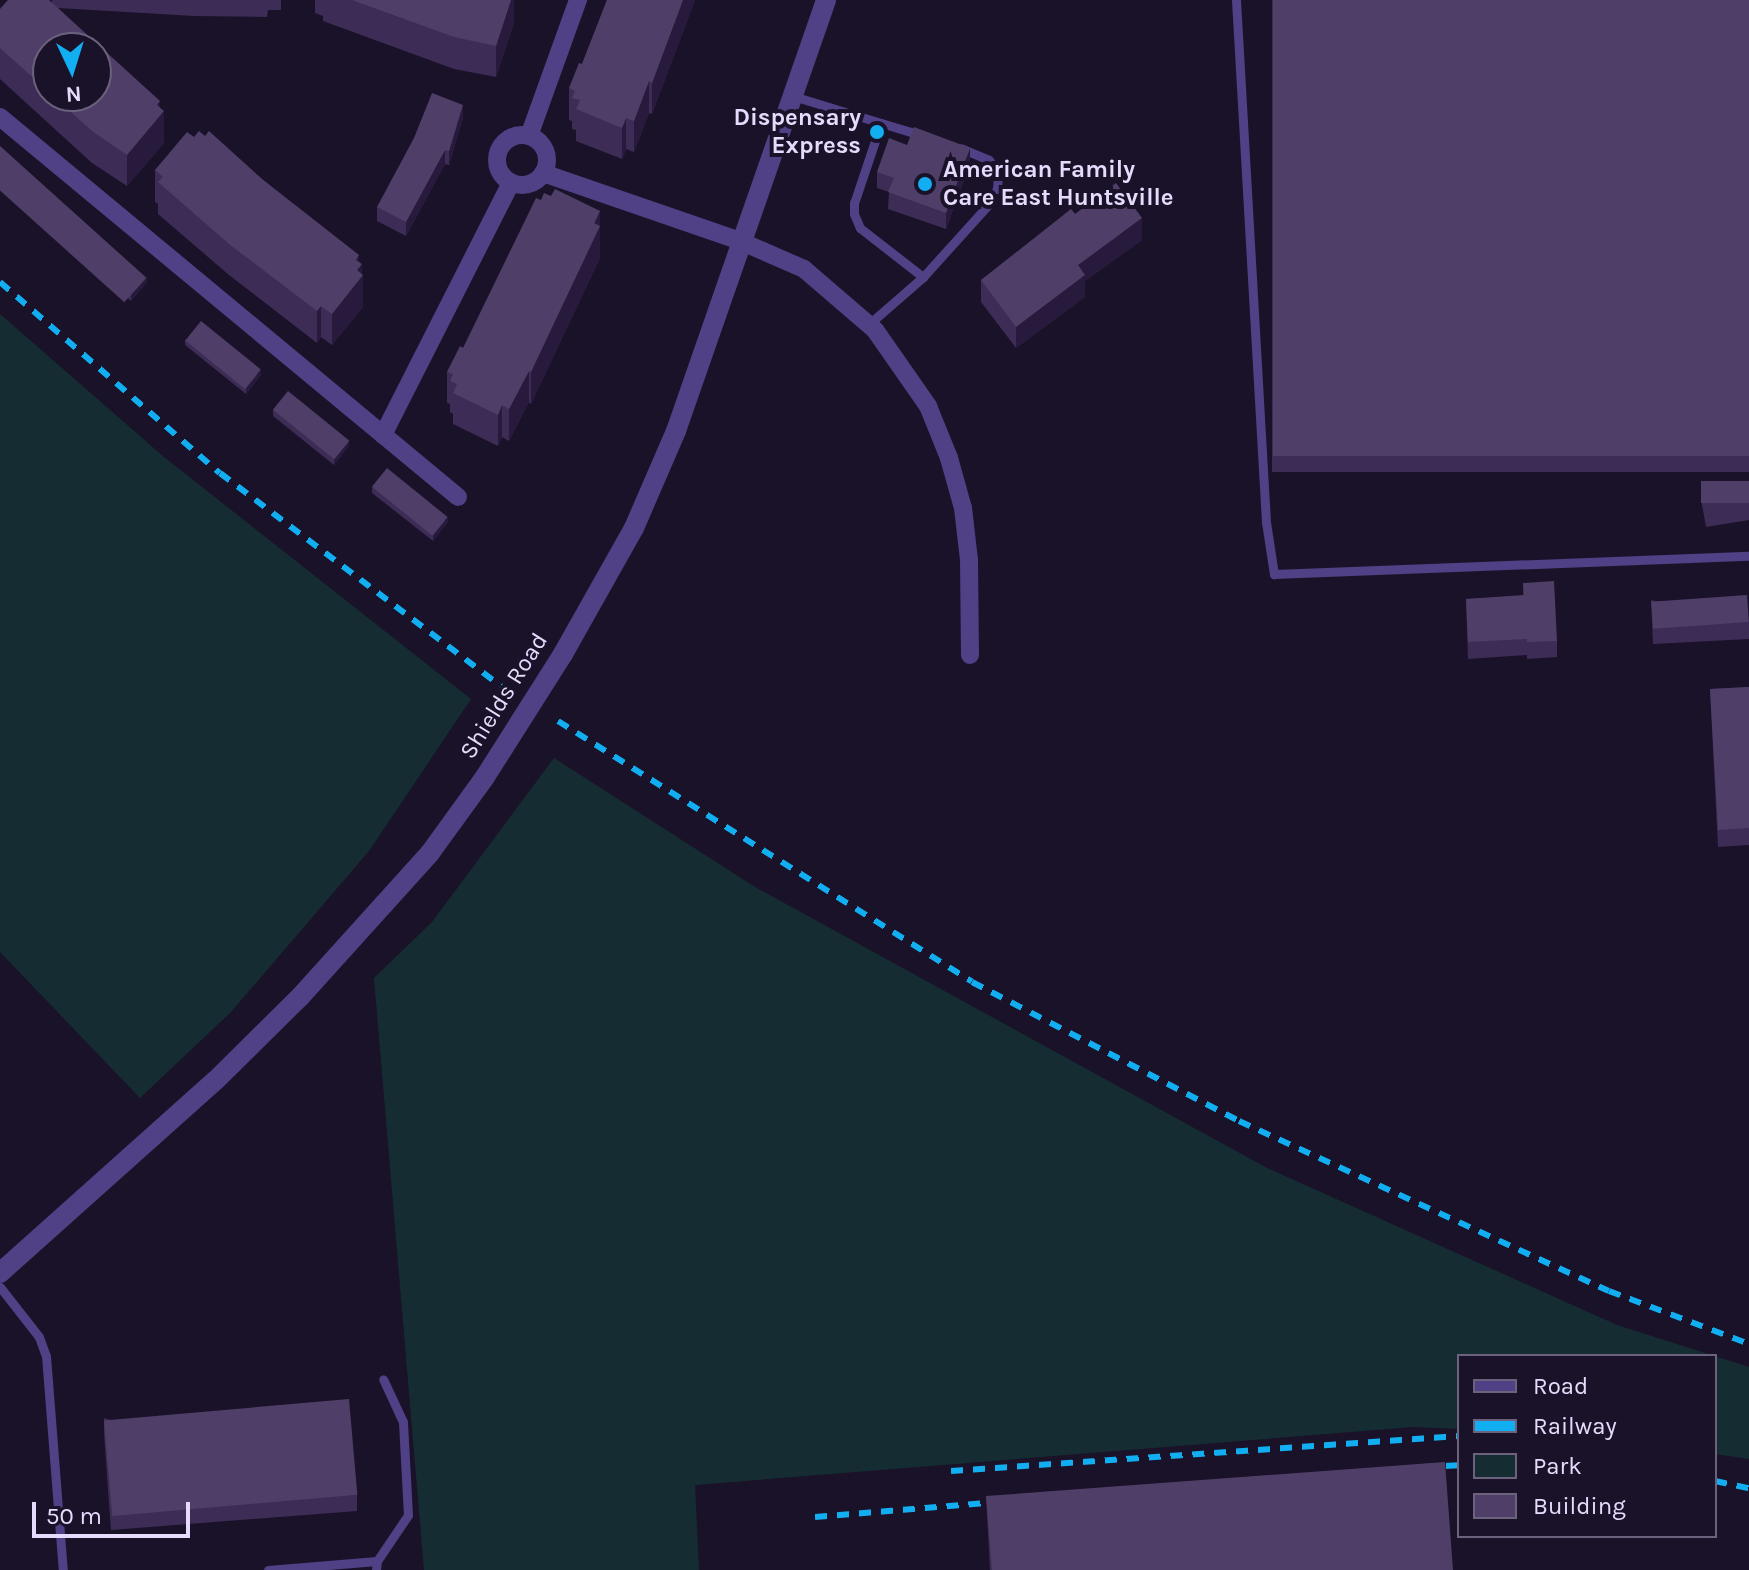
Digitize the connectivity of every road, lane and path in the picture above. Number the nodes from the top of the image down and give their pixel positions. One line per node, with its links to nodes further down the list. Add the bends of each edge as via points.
1 (578, 0): 7 (street)
2 (826, 0): 4 (street, Shields Road)
3 (1236, 0): 17 (lane, via 1266,522 1274,574)
4 (793, 96): 6 (lane); 12 (street, Shields Road)
5 (0, 117): 15 (street)
6 (881, 123): 8 (lane); 13 (lane, via 854,214 860,228)
7 (529, 136): 10 (street, via 546,153); 11 (street, via 506,141 498,155 500,171)
8 (935, 140)
9 (949, 144): 13 (lane, via 989,160 998,173 997,189)
10 (543, 173): 11 (street, via 527,185); 12 (street)
11 (511, 183): 15 (street)
12 (740, 241): 14 (street, via 804,269); 19 (street, Shields Road, via 676,431 634,528 563,654 430,853 300,997 215,1081)
13 (923, 277): 14 (lane)
14 (869, 324): 18 (street, via 928,406 949,458 963,508 969,560)
15 (383, 435): 16 (street)
16 (458, 497)
17 (1749, 556)
18 (970, 655)
19 (0, 1273)
20 (0, 1287): 23 (lane, via 39,1337 46,1356)
21 (383, 1379): 22 (lane, via 403,1422 408,1515)
22 (377, 1566): 24 (lane)
23 (63, 1570)
24 (268, 1570)

